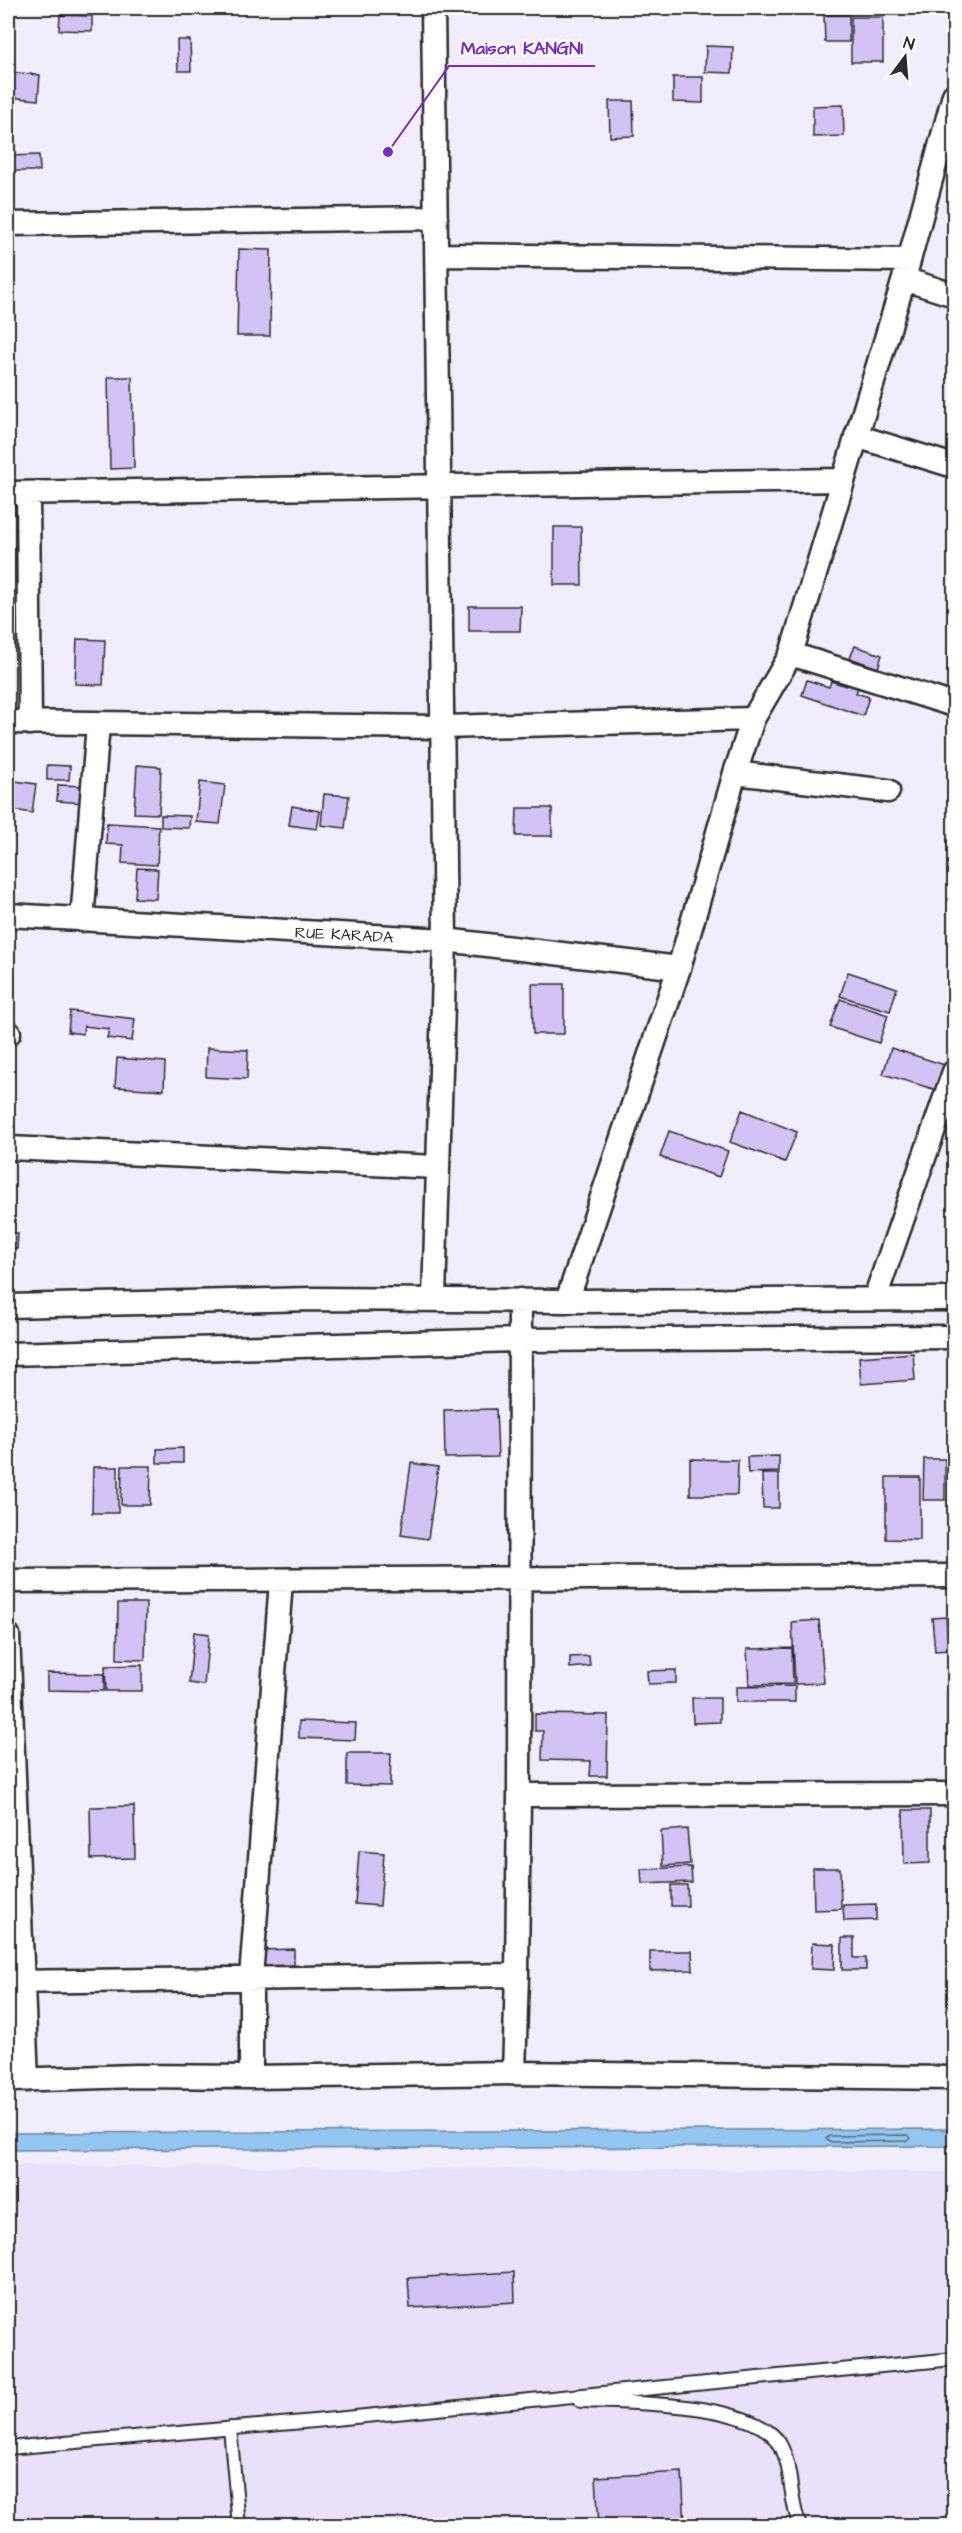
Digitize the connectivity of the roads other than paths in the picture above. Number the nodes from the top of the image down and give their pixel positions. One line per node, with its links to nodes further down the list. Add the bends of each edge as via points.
1 (432, 8): 3 (street)
2 (954, 95): 6 (street)
3 (436, 218): 4 (street); 5 (street)
4 (8, 224)
5 (436, 255): 6 (street); 11 (street)
6 (907, 269): 7 (street); 8 (street)
7 (954, 295)
8 (856, 436): 9 (street); 10 (street)
9 (954, 466)
10 (843, 480): 11 (street); 13 (street)
11 (440, 484): 12 (street); 18 (street)
12 (18, 493): 16 (street)
13 (791, 654): 14 (street); 15 (street)
14 (954, 705)
15 (753, 719): 18 (street); 19 (street)
16 (19, 723): 17 (street)
17 (98, 724): 18 (street); 22 (street)
18 (443, 727): 23 (street)
19 (735, 773): 20 (street); 24 (street)
20 (888, 791)
21 (8, 915): 22 (street, RUE KARADA)
22 (82, 920): 23 (street, RUE KARADA)
23 (445, 940): 24 (street, RUE KARADA); 27 (street)
24 (679, 968): 32 (street)
25 (954, 1072): 29 (street)
26 (8, 1148): 27 (street)
27 (437, 1167): 28 (street)
28 (434, 1298): 31 (street); 33 (street)
29 (874, 1298): 30 (street); 32 (street)
30 (954, 1299)
31 (520, 1300): 32 (street); 35 (street)
32 (567, 1301)
33 (8, 1306)
34 (954, 1337): 35 (street)
35 (518, 1340): 36 (street); 38 (street)
36 (8, 1354)
37 (954, 1576): 38 (street)
38 (520, 1579): 40 (street); 43 (street)
39 (8, 1581): 40 (street)
40 (281, 1581): 45 (street)
41 (8, 1635): 46 (street)
42 (954, 1794): 43 (street)
43 (519, 1795): 44 (street)
44 (518, 1976): 45 (street); 47 (street)
45 (251, 1978): 46 (street); 48 (street)
46 (15, 1982): 50 (street)
47 (514, 2073): 48 (street); 49 (street)
48 (251, 2077): 50 (street)
49 (954, 2078)
50 (17, 2080)
51 (954, 2359): 52 (lane)
52 (532, 2400): 53 (lane); 56 (lane, via 693,2409 752,2420 780,2444 787,2463 793,2510)
53 (230, 2428): 54 (lane); 55 (lane)
54 (8, 2448)
55 (239, 2526)
56 (800, 2526)

